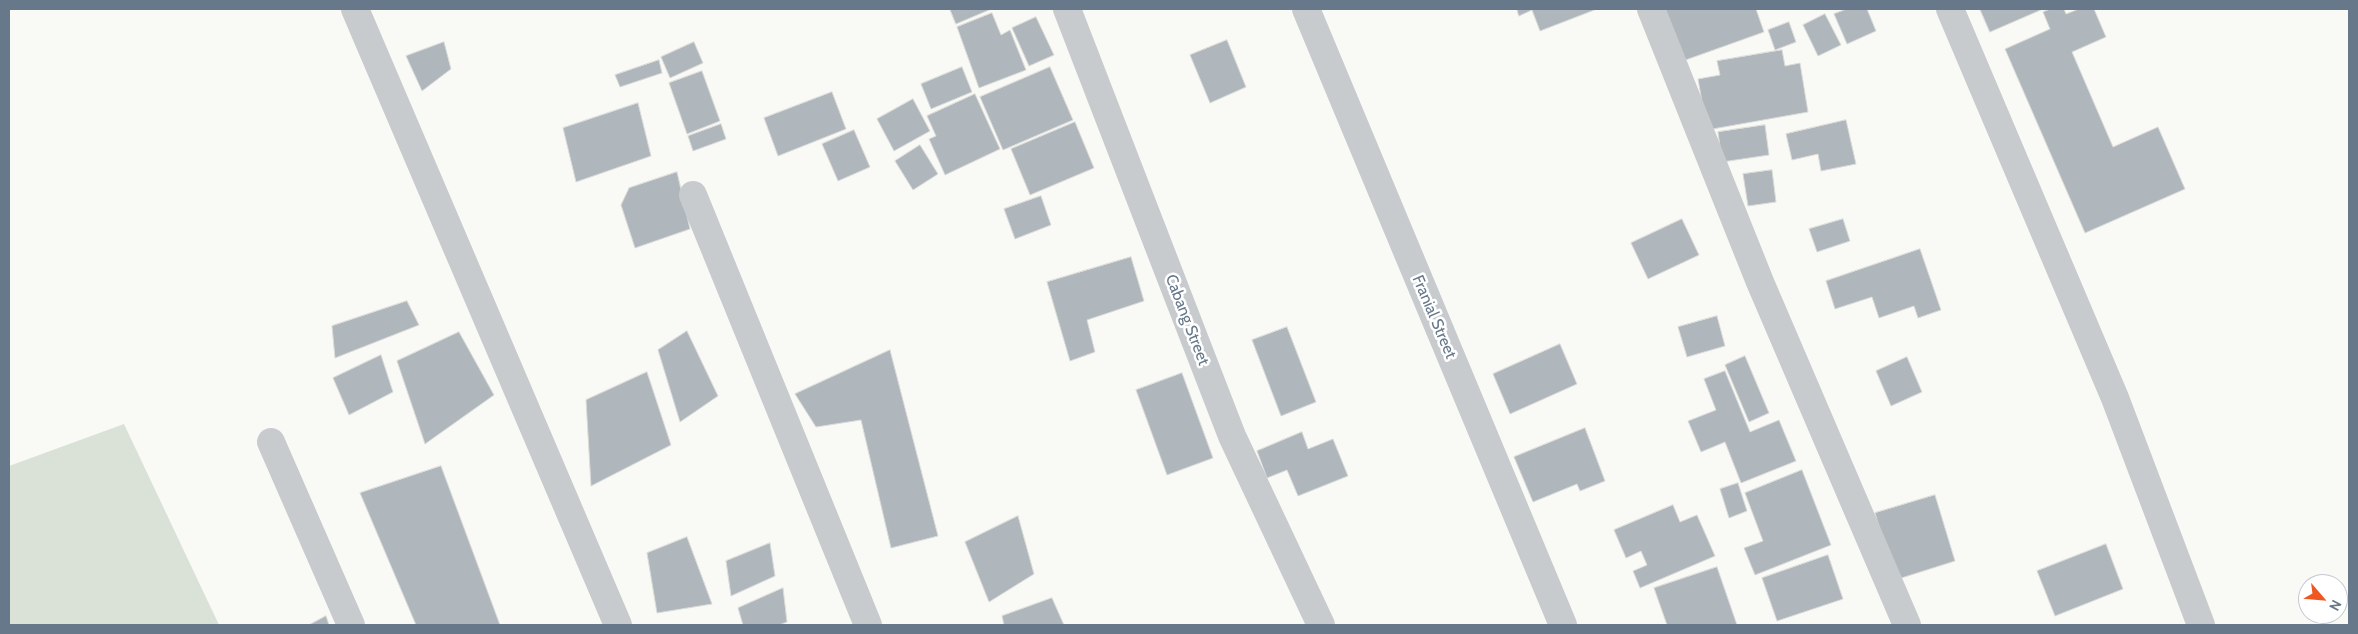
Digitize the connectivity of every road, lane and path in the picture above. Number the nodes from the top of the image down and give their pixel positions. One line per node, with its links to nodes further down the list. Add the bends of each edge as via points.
1 (355, 9): 9 (street)
2 (1067, 9): 11 (street, Cabang Street, via 1232,436)
3 (1306, 9): 12 (street, Franial Street)
4 (1652, 9): 13 (street, via 1760,282)
5 (1950, 9): 14 (street, via 2114,398)
6 (693, 195): 10 (street)
7 (271, 442): 8 (street)
8 (351, 625)
9 (618, 625)
10 (868, 625)
11 (1321, 625)
12 (1562, 625)
13 (1907, 625)
14 (2201, 625)

